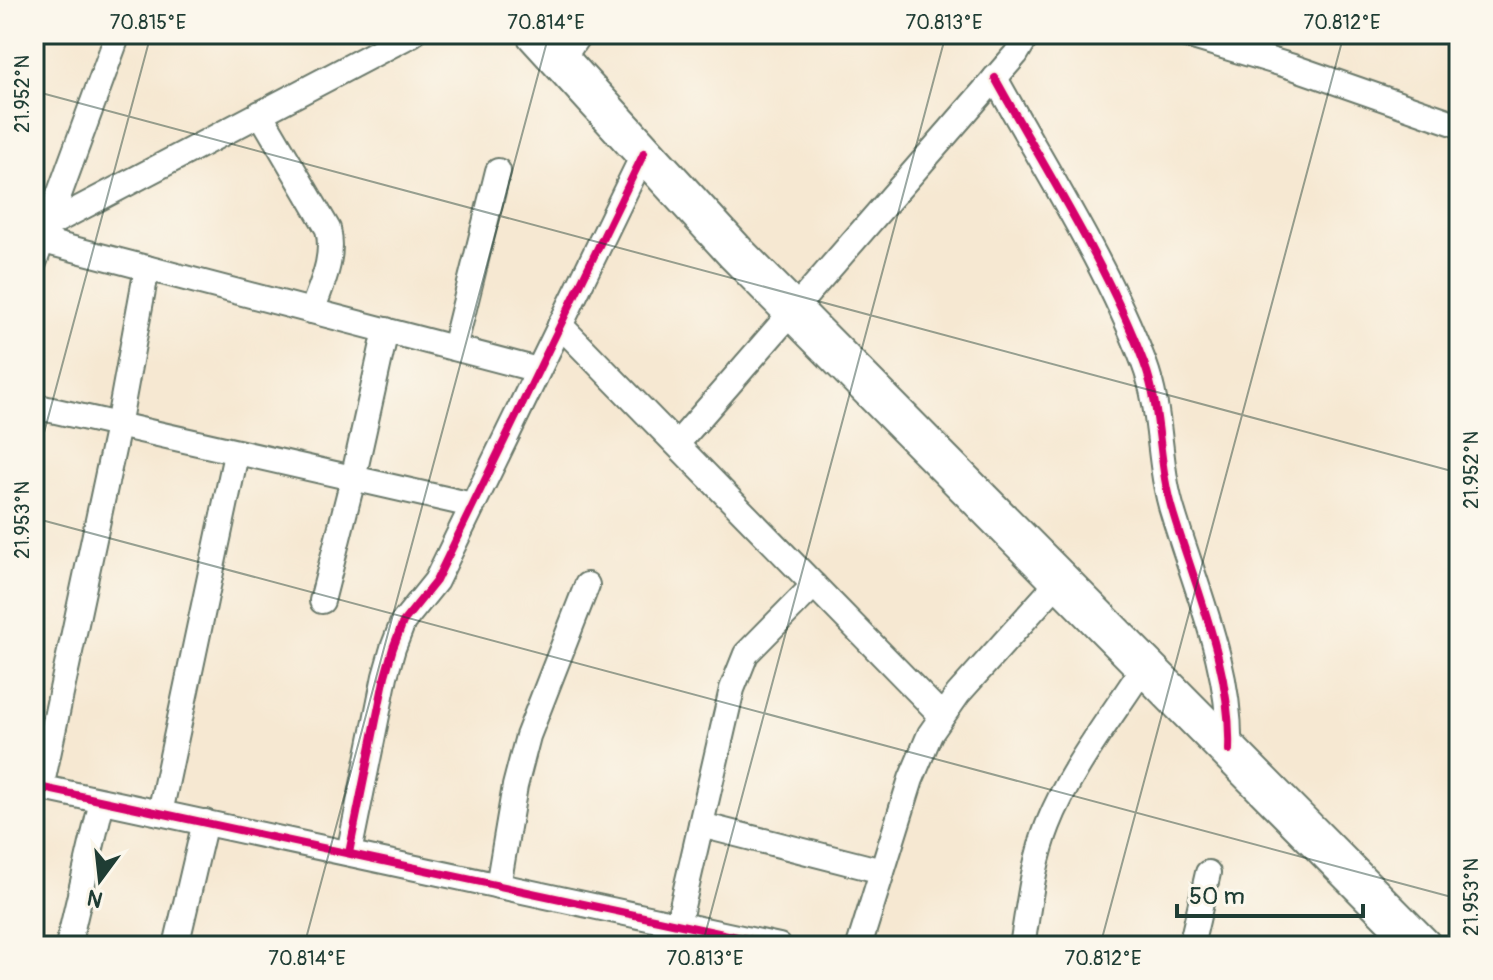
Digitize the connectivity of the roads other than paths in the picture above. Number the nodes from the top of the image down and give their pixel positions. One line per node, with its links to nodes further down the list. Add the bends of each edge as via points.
1 (118, 34): 11 (street)
2 (412, 34): 7 (street)
3 (1028, 34): 6 (street)
4 (1183, 34): 8 (street)
5 (559, 43): 9 (main road)
6 (995, 78): 14 (street); 31 (street, via 1100,269 1144,362 1156,410 1163,480 1224,682 1231,718)
7 (260, 113): 11 (street); 13 (street, via 328,229 330,259)
8 (1459, 125)
9 (644, 153): 14 (main road); 15 (street)
10 (498, 171): 17 (street)
11 (42, 243): 12 (street)
12 (147, 268): 13 (street); 20 (street)
13 (312, 311): 16 (street)
14 (794, 311): 21 (street); 25 (main road)
15 (560, 325): 18 (street); 21 (street)
16 (386, 330): 17 (street); 23 (street)
17 (454, 348): 18 (street)
18 (538, 370): 24 (street)
19 (34, 406): 20 (street)
20 (118, 426): 22 (street); 32 (street)
21 (677, 444): 27 (street)
22 (236, 454): 23 (street); 34 (street)
23 (353, 479): 24 (street); 28 (street)
24 (472, 505): 37 (street, via 436,581 398,633)
25 (1060, 580): 29 (main road); 30 (street)
26 (587, 585): 40 (street, via 528,736)
27 (814, 585): 30 (street); 36 (street, via 755,643 741,666)
28 (322, 601)
29 (1145, 665): 31 (main road); 46 (street, via 1049,824)
30 (941, 715): 38 (street, via 911,779)
31 (1229, 750): 48 (main road)
32 (38, 787): 33 (street)
33 (102, 801): 34 (street); 42 (street)
34 (160, 813): 35 (street)
35 (205, 822): 37 (street); 43 (street)
36 (701, 825): 38 (street); 41 (street)
37 (349, 853): 40 (street)
38 (882, 871): 45 (street)
39 (1208, 873): 47 (street)
40 (498, 886): 41 (street)
41 (678, 924): 44 (street)
42 (68, 946)
43 (176, 946)
44 (779, 946)
45 (859, 946)
46 (1022, 946)
47 (1191, 946)
48 (1422, 946)

